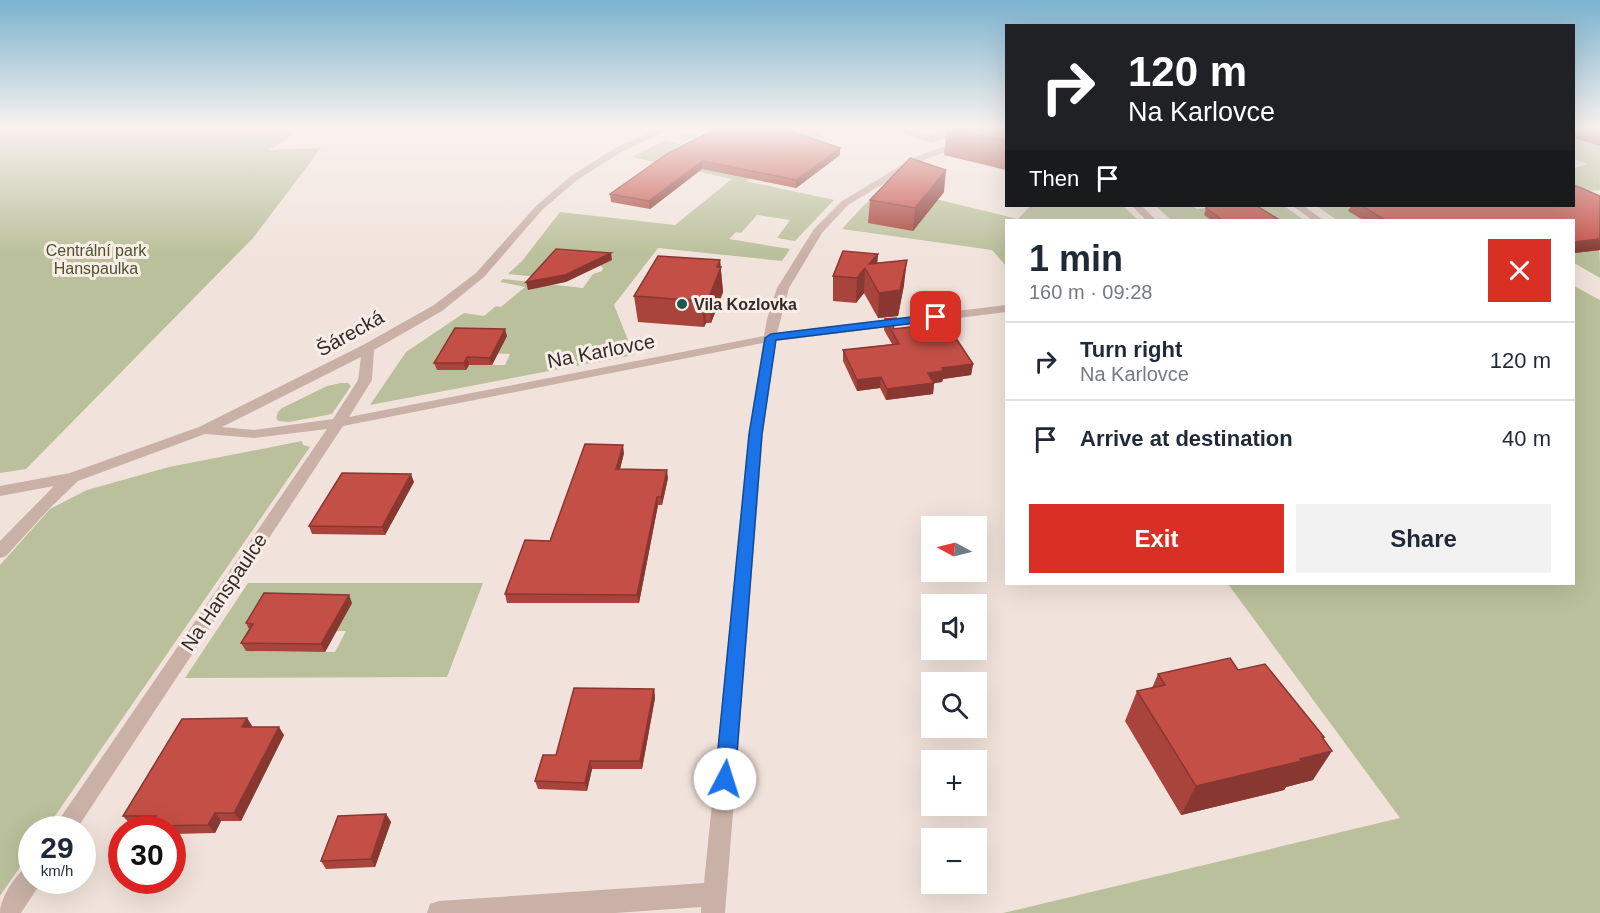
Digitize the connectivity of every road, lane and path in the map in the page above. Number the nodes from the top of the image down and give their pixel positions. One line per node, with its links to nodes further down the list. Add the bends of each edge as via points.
1 (589, 170): 9 (street, Šárecká, via 539,208 480,275 438,308)
2 (900, 170): 8 (street, via 845,203 818,231 783,288)
3 (1138, 207): 5 (street)
4 (1299, 207): 6 (street)
5 (1150, 219)
6 (1317, 219)
7 (1005, 309): 8 (street, Na Karlovce)
8 (771, 338): 10 (street, Na Karlovce); 17 (street, via 756,434)
9 (368, 348): 10 (street, Na Hanspaulce, via 365,380); 11 (street, Šárecká)
10 (338, 423): 11 (street, Na Karlovce, via 254,434); 15 (street, Na Hanspaulce)
11 (204, 430): 12 (street, Šárecká)
12 (73, 477): 13 (street, Šárecká); 14 (street)
13 (0, 491)
14 (0, 552)
15 (72, 816)
16 (20, 894): 18 (street)
17 (714, 903): 19 (street)
18 (7, 913)
19 (439, 913)

